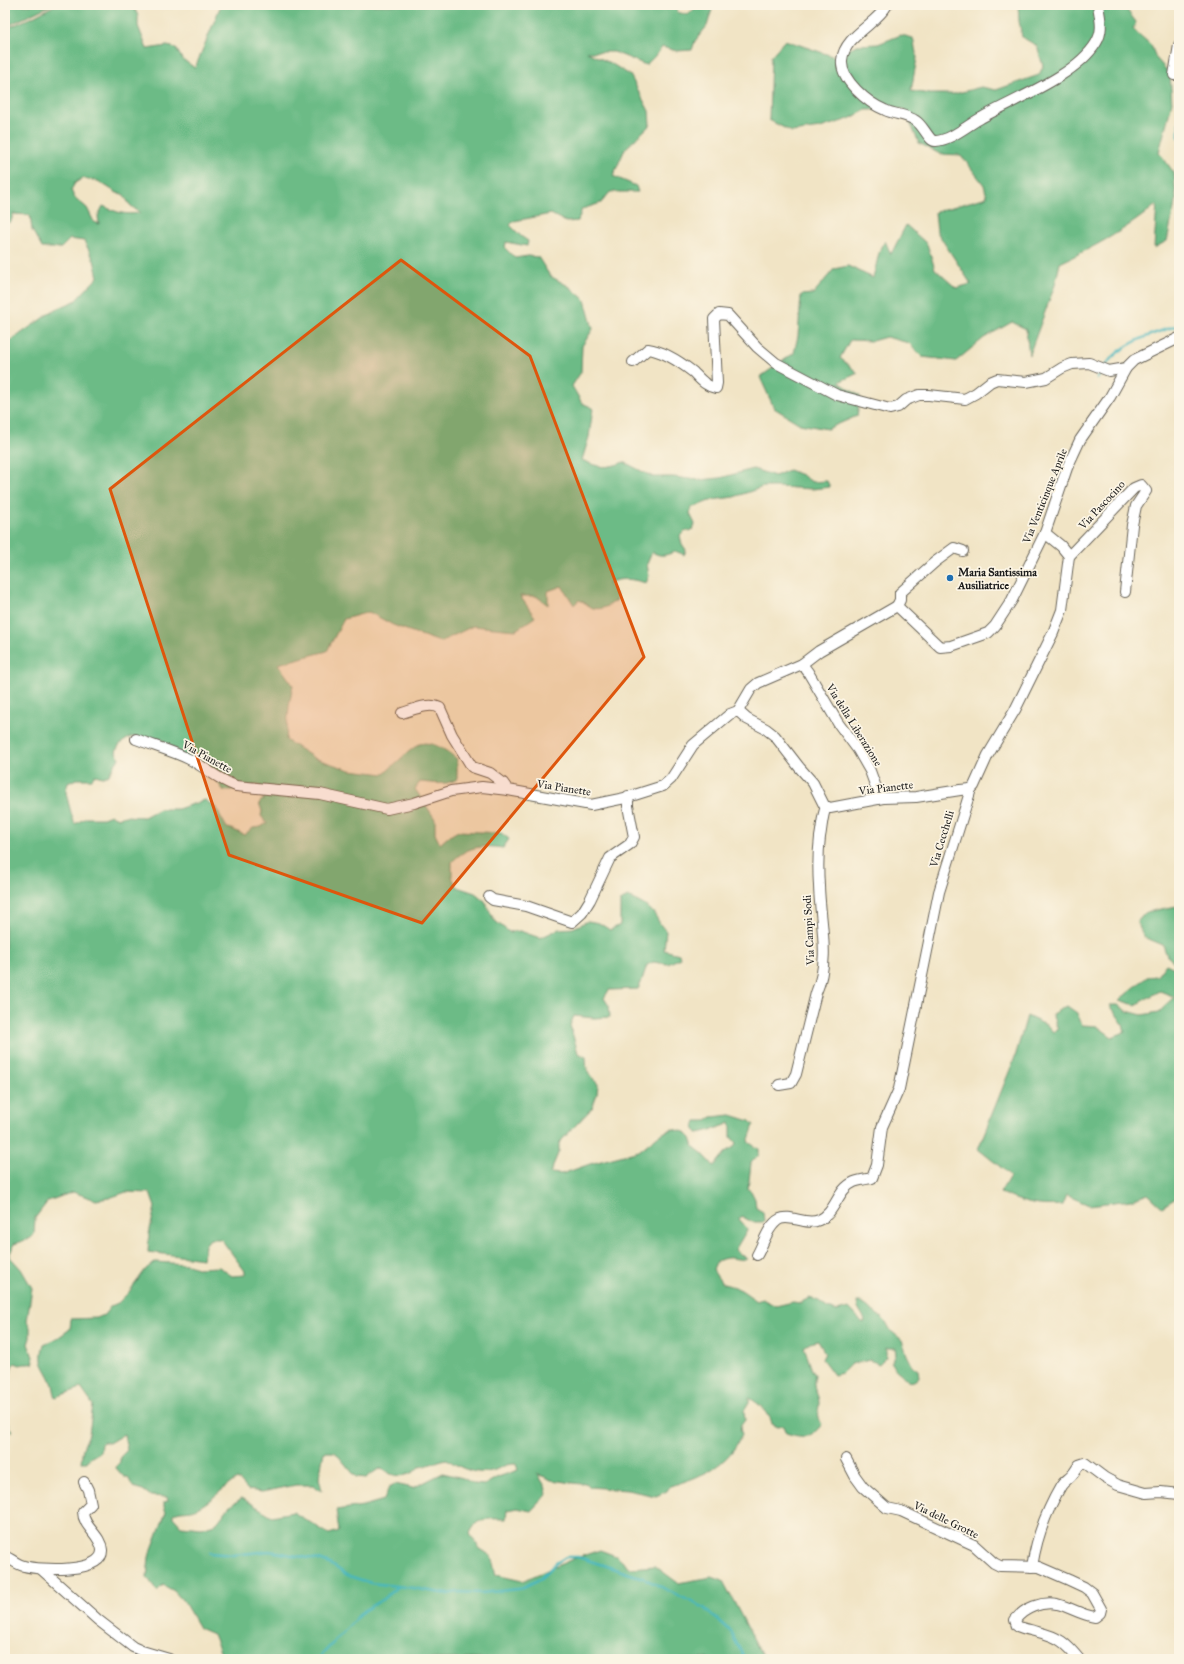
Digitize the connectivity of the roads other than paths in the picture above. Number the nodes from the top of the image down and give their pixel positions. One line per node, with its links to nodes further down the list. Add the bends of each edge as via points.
1 (887, 5): 2 (street, via 847,45 842,59 843,71 869,100 885,110 917,121 926,130 929,138 937,142 1011,103 1084,58 1101,32)
2 (1098, 5)
3 (1179, 44): 4 (street)
4 (1174, 75)
5 (1179, 338): 7 (street, Via Venticinque Aprile, via 1134,360)
6 (632, 362): 7 (street, via 648,349 656,350 676,360 708,386 716,388 718,383 714,319 720,314 728,316 776,363 837,395 890,409 919,395 965,399 990,382 1026,382 1046,378 1072,364 1088,363 1109,371)
7 (1126, 368): 8 (street, Via Venticinque Aprile, via 1110,397 1080,440)
8 (1045, 533): 10 (street, via 1062,546); 12 (street, Via Venticinque Aprile, via 1012,600 988,633 950,646 940,646)
9 (963, 551): 12 (street, via 954,548 935,562 900,593)
10 (1069, 556): 11 (street, Via Pascocino, via 1134,488 1141,485 1146,491 1136,506 1132,525); 17 (street, Via Cecchelli, via 1062,610 1053,632 1015,710)
11 (1125, 592)
12 (897, 606): 13 (street, via 819,651)
13 (802, 664): 14 (street, via 758,683 751,689); 20 (street, Via della Liberazione, via 838,723 858,750 870,771 878,793)
14 (738, 711): 19 (street, Via Pianette, via 730,714 693,745 671,779 663,786); 21 (street, via 775,736 813,783)
15 (402, 713): 18 (street, via 429,705 440,708 452,735 472,767 490,773)
16 (136, 739): 18 (street, Via Pianette, via 185,757 236,786 320,794 387,809 461,789 482,787)
17 (971, 789): 20 (street, Via Pianette, via 916,797); 24 (street, Via Cecchelli, via 938,892 899,1089 882,1128 877,1165 872,1178 854,1182 846,1187 831,1212 820,1220 811,1222 779,1219 771,1228)
18 (508, 790): 19 (street, Via Pianette, via 591,805)
19 (628, 796): 22 (street, via 634,837 630,844 610,858 590,900 582,913 572,922 526,906)
20 (883, 798): 21 (street, Via Pianette)
21 (826, 807): 23 (street, Via Campi Sodi, via 819,850 818,887 824,967 796,1074 791,1083)
22 (489, 897)
23 (779, 1085)
24 (757, 1255)
25 (846, 1459): 29 (street, Via delle Grotte, via 863,1487 887,1508 902,1511 974,1545 1000,1566)
26 (84, 1482): 30 (street, via 91,1497 91,1504 83,1512 83,1519 101,1546 101,1556 86,1566)
27 (1179, 1494): 29 (street, via 1146,1493 1118,1485 1085,1463 1079,1465 1072,1476 1062,1484 1057,1494 1035,1547)
28 (5, 1556): 30 (street, via 22,1566)
29 (1032, 1567): 32 (street, Via delle Grotte, via 1039,1567 1084,1587 1097,1601 1101,1609 1095,1617 1058,1604 1039,1604 1026,1610 1015,1620 1017,1626 1025,1630 1061,1639)
30 (41, 1569): 31 (street, via 98,1620 133,1647)
31 (169, 1659)
32 (1079, 1659)

